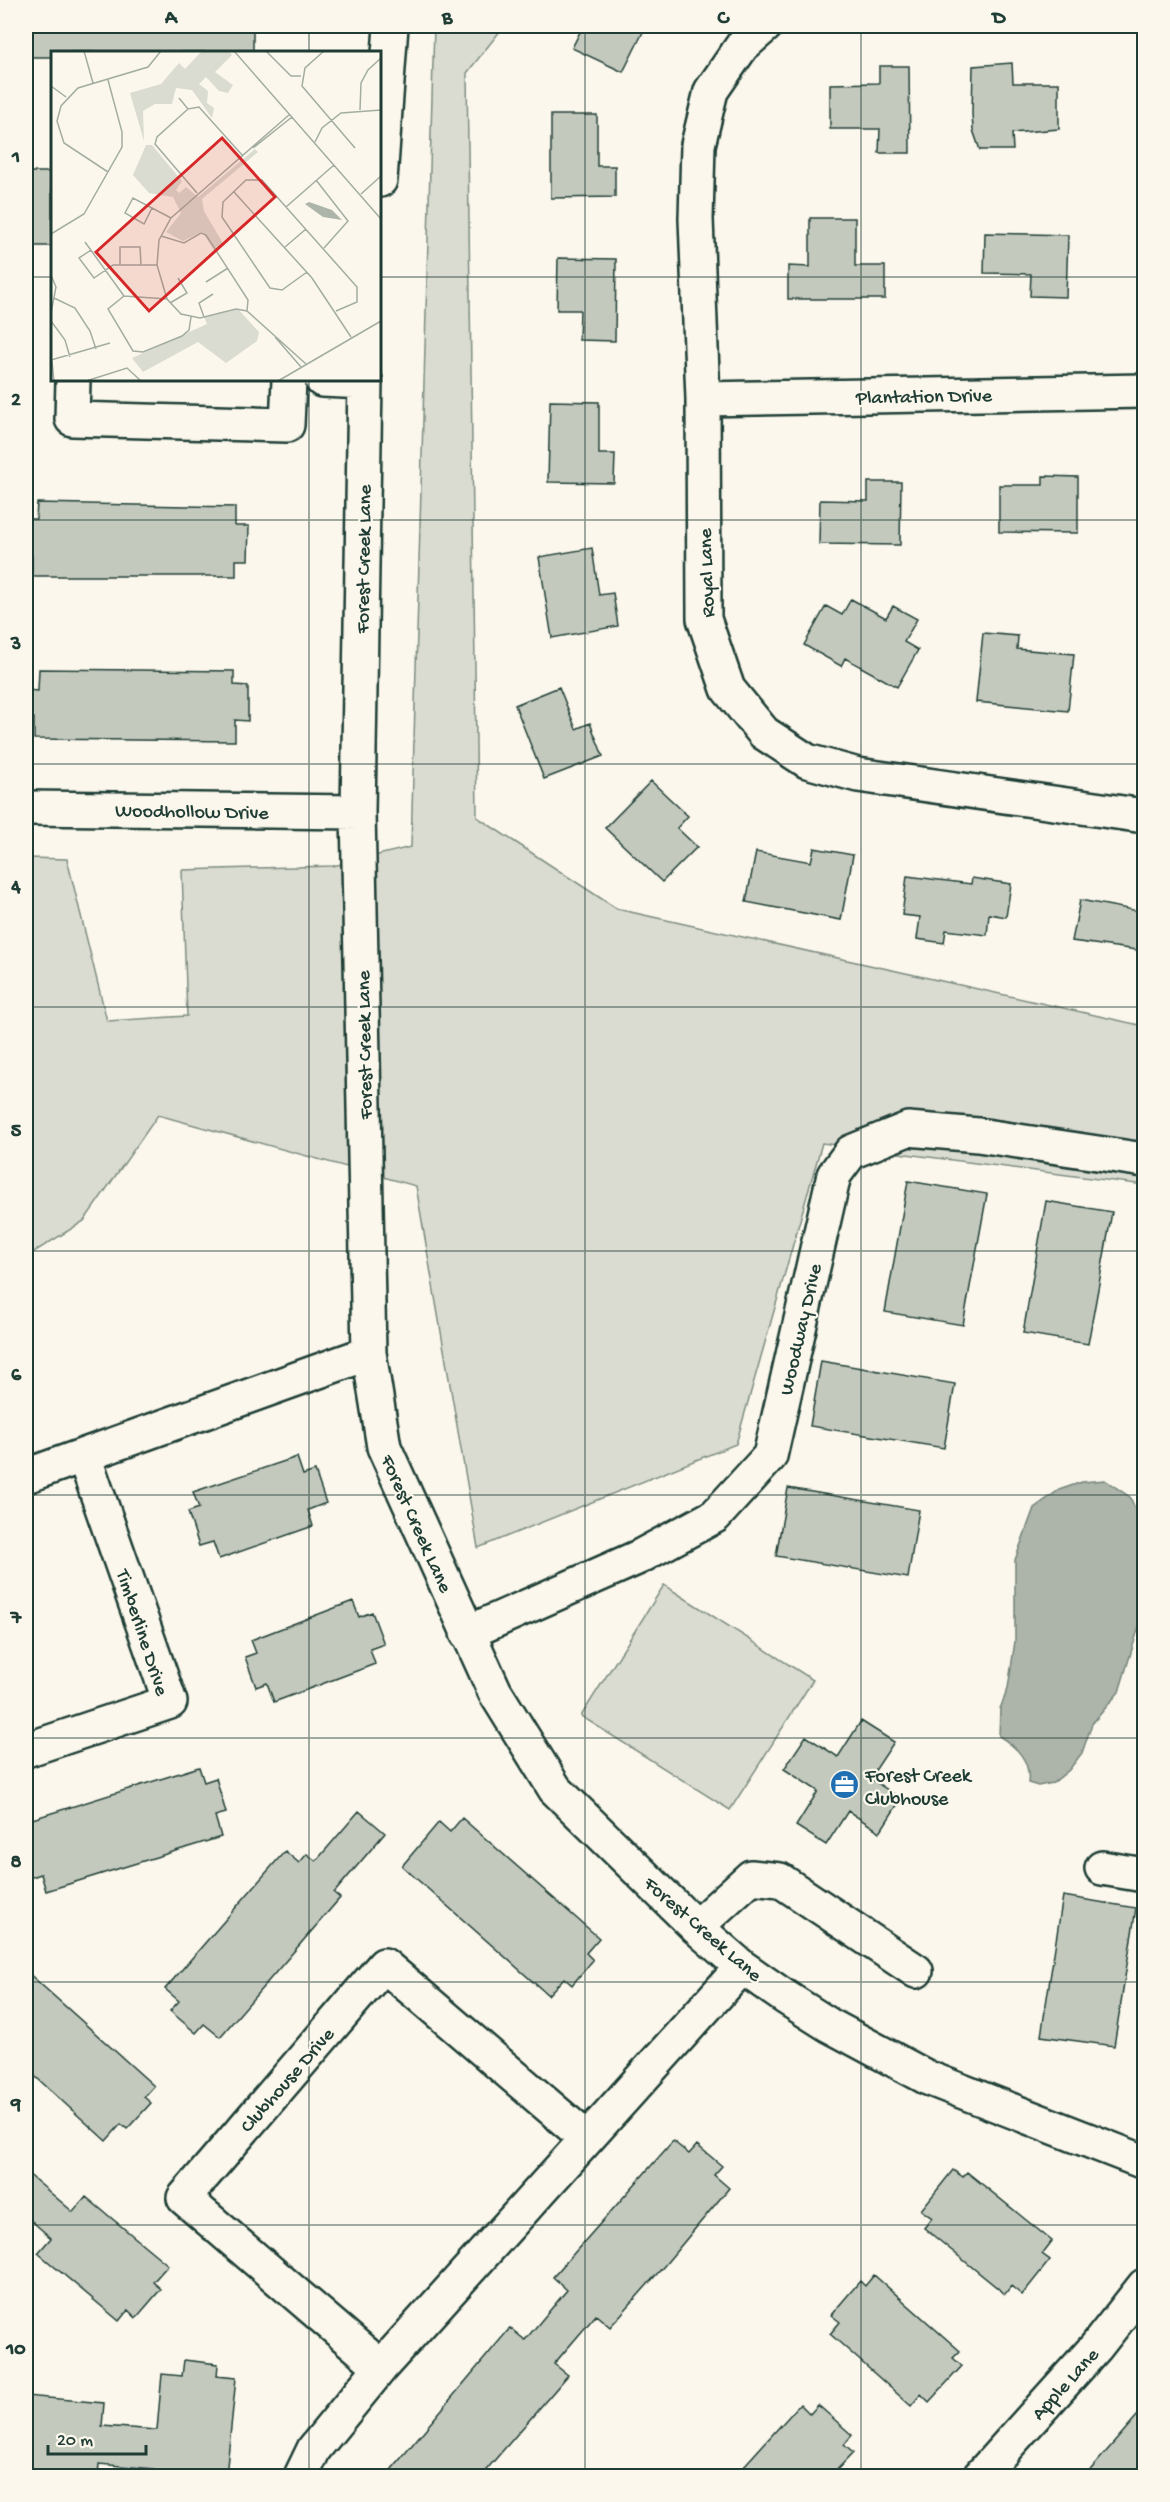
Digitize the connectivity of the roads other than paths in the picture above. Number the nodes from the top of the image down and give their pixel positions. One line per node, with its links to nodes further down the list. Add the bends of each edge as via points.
1 (391, 26): 3 (street)
2 (765, 26): 8 (street, Royal Lane, via 742,46 711,92 698,145 696,219)
3 (381, 166)
4 (73, 381): 5 (street, via 72,419 287,425)
5 (289, 381)
6 (365, 381): 10 (street, Forest Creek Lane)
7 (1144, 392): 8 (street, Plantation Drive)
8 (703, 399): 11 (street, Royal Lane, via 704,619 728,689 764,733 807,761 858,775)
9 (26, 808): 10 (street, Woodhollow Drive)
10 (358, 812): 13 (street, Forest Creek Lane)
11 (1144, 816)
12 (1144, 1160): 16 (street, Woodway Drive, via 978,1135 908,1129 851,1152 834,1175 770,1456 715,1516 639,1557)
13 (369, 1353): 14 (street); 16 (street, Forest Creek Lane, via 384,1447)
14 (84, 1456): 15 (street); 17 (street, Timberline Drive, via 170,1702)
15 (26, 1476)
16 (467, 1633): 20 (street, Forest Creek Lane, via 495,1692 555,1789)
17 (26, 1750)
18 (1102, 1868): 19 (street)
19 (1144, 1875)
20 (696, 1927): 21 (street, Forest Creek Lane); 22 (street, via 752,1877 780,1880)
21 (742, 1967): 23 (street); 24 (street, Forest Creek Lane, via 829,2025 928,2078)
22 (916, 1971)
23 (586, 2138): 26 (street); 26 (street, Clubhouse Drive, via 384,1965 184,2198)
24 (1144, 2162)
25 (1144, 2286): 28 (street, Apple Lane, via 1096,2347)
26 (381, 2367): 27 (street, via 314,2449)
27 (301, 2476)
28 (980, 2476)

